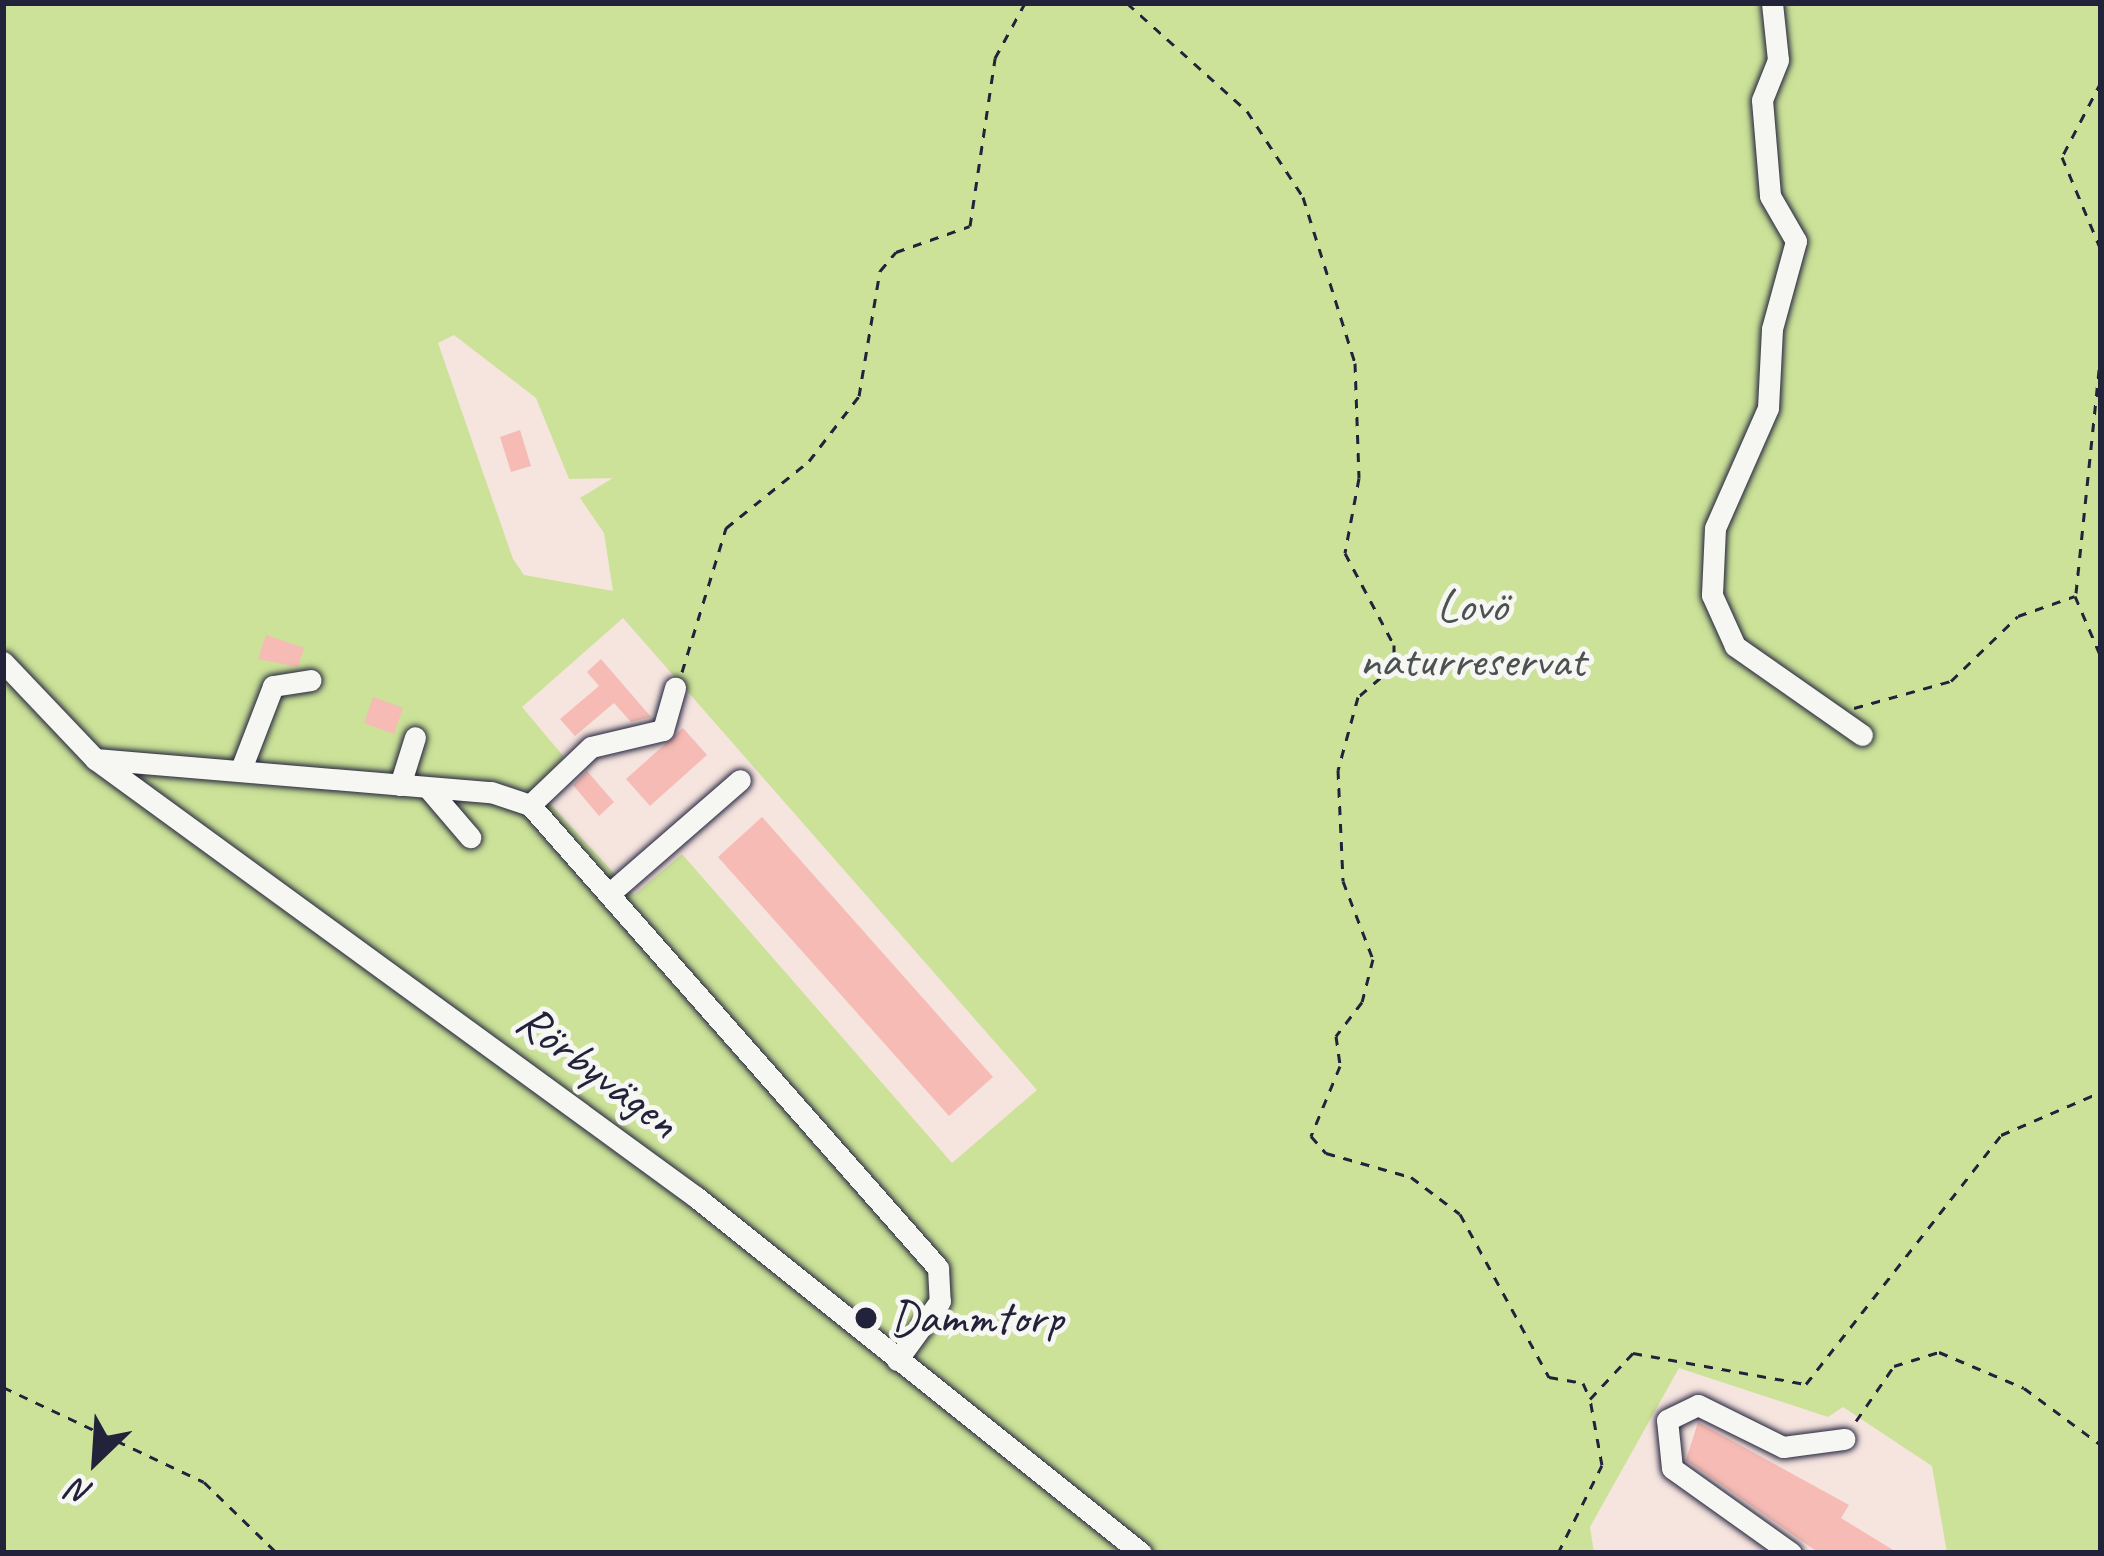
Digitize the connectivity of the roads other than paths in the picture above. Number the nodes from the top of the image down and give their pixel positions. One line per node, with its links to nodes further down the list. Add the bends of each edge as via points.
1 (1772, 3): 5 (street, via 1778,60 1762,100 1770,196 1796,242 1772,329 1768,408 1715,528 1712,595 1735,646)
2 (3, 662): 7 (street, Rörbyvägen)
3 (311, 680): 8 (street, via 273,686)
4 (676, 688): 12 (street, via 663,730 591,747)
5 (1856, 729)
6 (415, 737): 10 (street)
7 (95, 759): 8 (street); 15 (street, Rörbyvägen, via 483,1037)
8 (241, 769): 10 (street)
9 (740, 780): 14 (street)
10 (400, 785): 11 (street)
11 (428, 788): 12 (street); 13 (street)
12 (530, 805): 14 (street)
13 (470, 837)
14 (610, 893): 15 (street, via 938,1268 940,1301)
15 (897, 1360): 17 (street, Rörbyvägen)
16 (1844, 1439): 18 (street, via 1783,1447 1698,1405 1667,1420 1672,1468)
17 (1142, 1553)
18 (1791, 1553)

